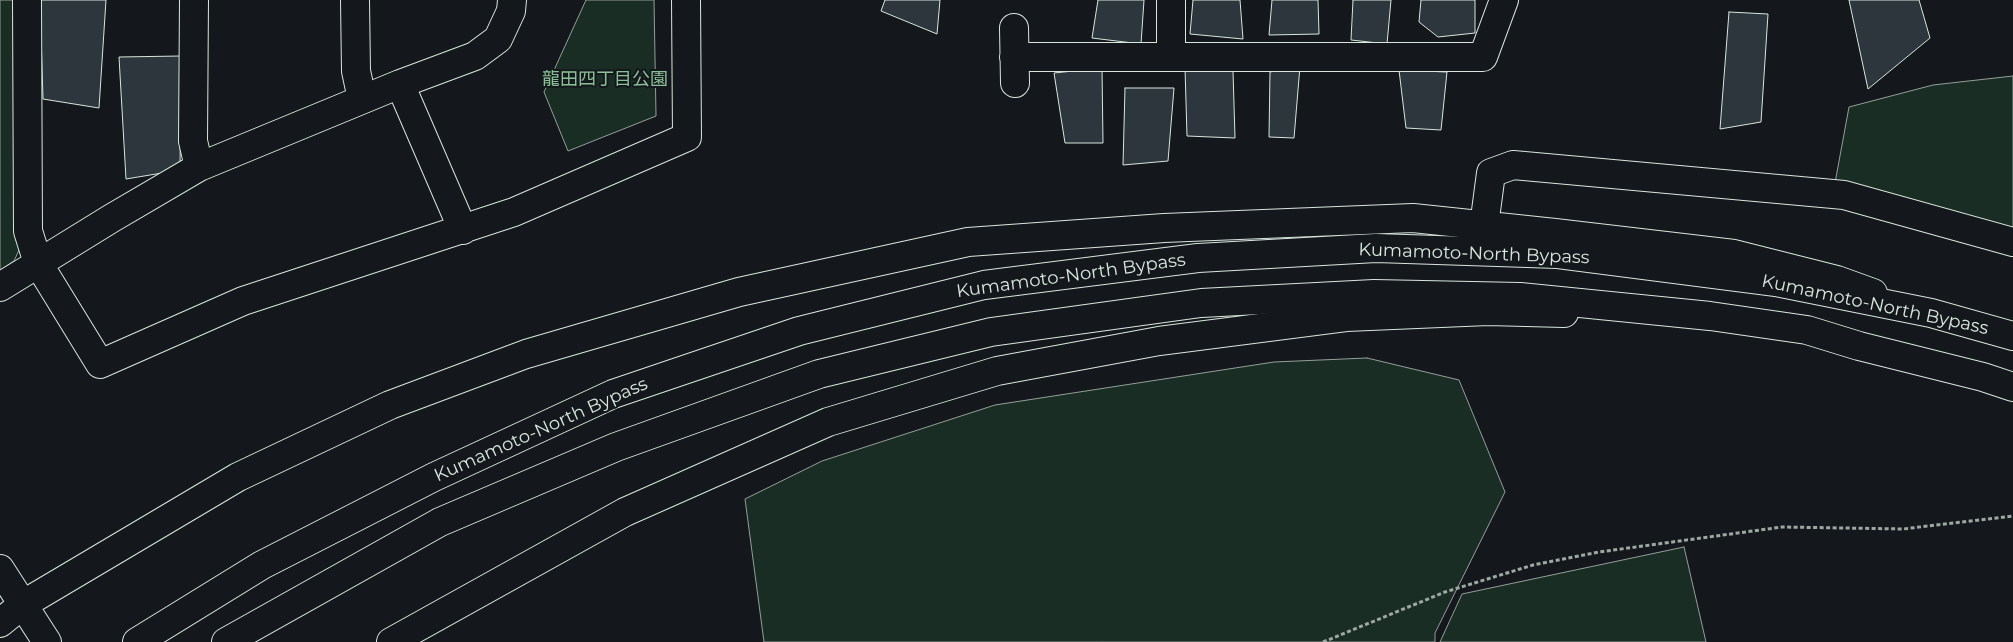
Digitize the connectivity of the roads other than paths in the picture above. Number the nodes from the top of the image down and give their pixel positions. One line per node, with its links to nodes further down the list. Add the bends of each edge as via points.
1 (27, 0): 16 (main road, via 28,231)
2 (194, 0): 12 (main road, via 193,142)
3 (356, 0): 11 (main road, via 356,71)
4 (512, 0): 10 (main road, via 498,39 475,56)
5 (686, 0): 14 (main road, via 687,137 514,212)
6 (1170, 0): 9 (main road)
7 (1504, 0): 9 (main road, via 1483,57)
8 (1014, 28): 9 (main road, via 1014,70)
9 (1171, 57)
10 (400, 84): 11 (main road); 14 (main road)
11 (362, 99): 12 (main road)
12 (199, 167): 16 (main road)
13 (1484, 226): 15 (main road, via 1491,173 1513,165 1844,194); 18 (main road, via 1734,254 1836,280); 23 (main road, via 1413,218 1164,228 968,242 739,292 526,354 390,405 238,477)
14 (464, 230): 16 (main road, via 243,301 100,364)
15 (2013, 242)
16 (38, 263): 17 (main road)
17 (0, 288)
18 (1931, 313): 20 (main road, Kumamoto-North Bypass); 26 (main road, Kumamoto-North Bypass, via 1776,282 1558,254 1376,248 1198,258 984,285 799,331 614,394 434,477 271,561)
19 (1710, 316): 21 (main road, via 1808,330); 27 (main road, via 1520,298 1374,294 1201,303 991,332 819,374 616,447 440,522); 28 (main road, via 1488,310 1346,317 1158,341 997,371 828,422 625,512)
20 (2013, 336)
21 (2013, 386)
22 (0, 569): 23 (main road)
23 (22, 605): 24 (main road); 25 (main road)
24 (0, 623)
25 (47, 642)
26 (137, 642)
27 (226, 642)
28 (391, 642)

